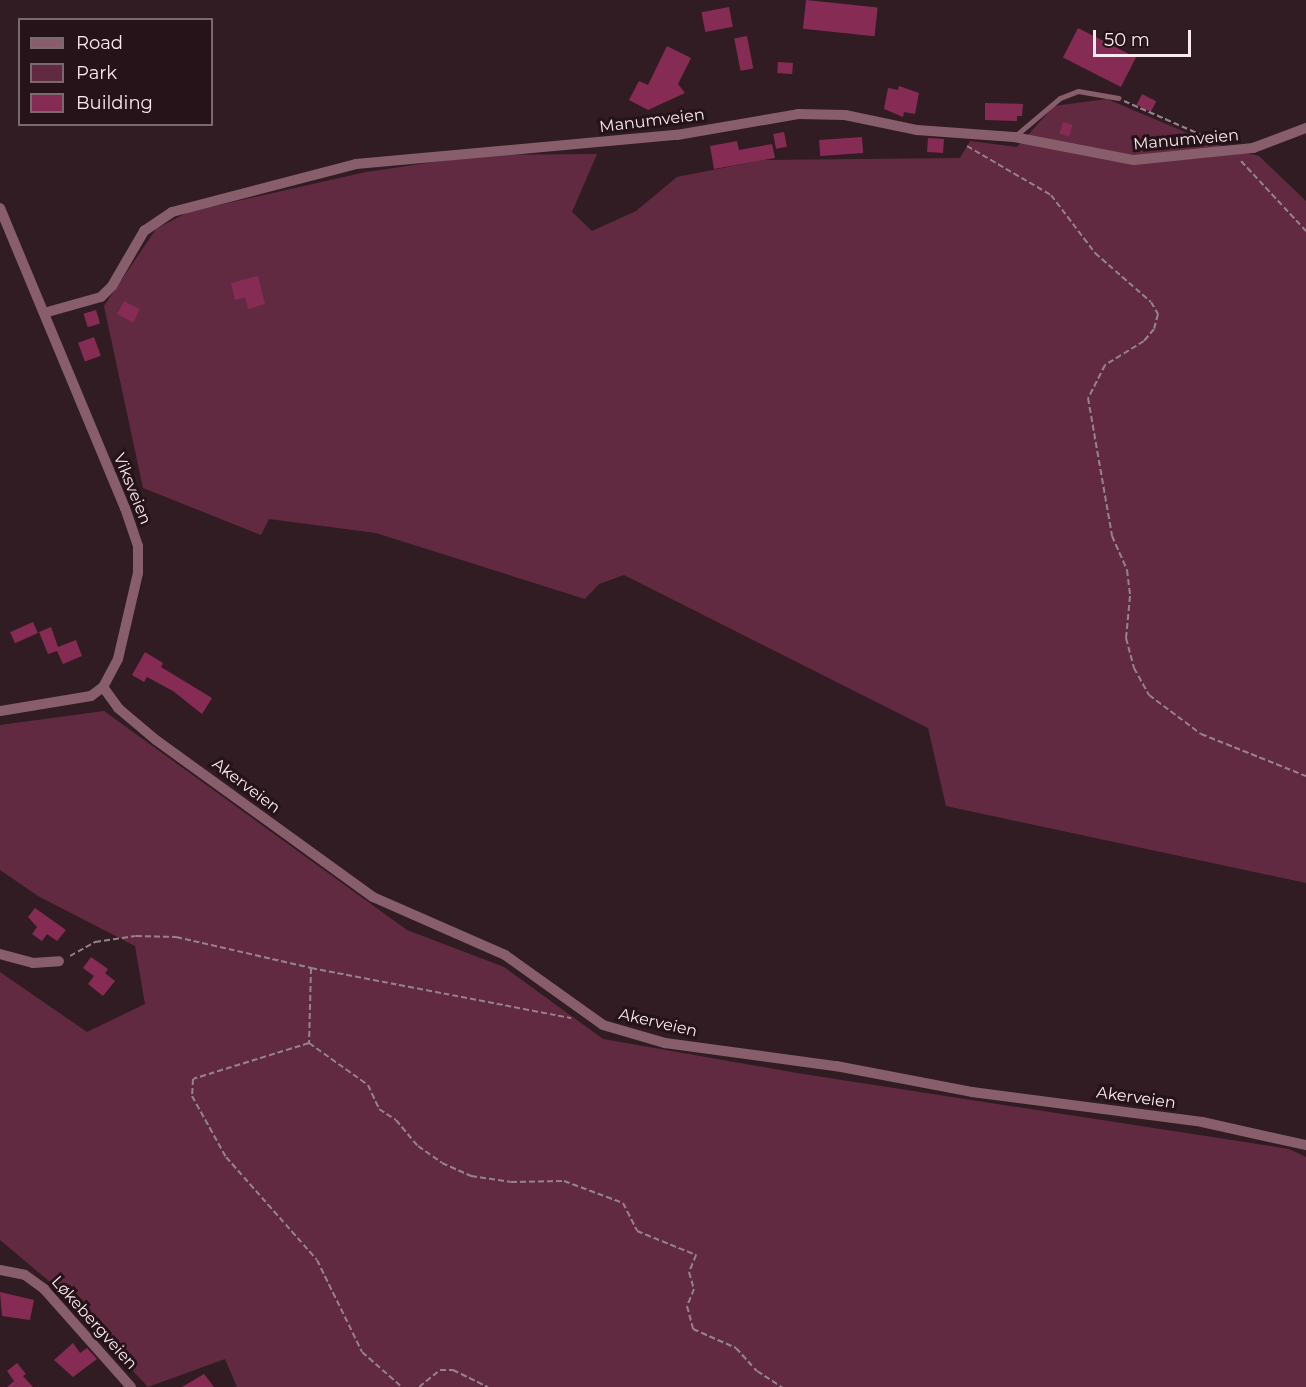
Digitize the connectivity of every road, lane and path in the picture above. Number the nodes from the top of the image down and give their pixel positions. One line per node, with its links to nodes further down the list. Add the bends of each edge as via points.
1 (1118, 98): 3 (lane, via 1078,91 1060,98); 4 (path)
2 (1306, 128): 6 (street, Manumveien, via 1269,144)
3 (1014, 137): 6 (street, Manumveien, via 1134,160); 9 (street, Manumveien, via 917,130 845,115 798,114 666,137 356,164 171,212 144,231 112,286 101,297)
4 (1214, 140)
5 (958, 141): 12 (path, via 1051,195 1095,254 1151,302 1158,314 1155,328 1144,341 1105,365 1088,398 1112,536 1127,570 1130,596 1126,638 1134,668 1149,694 1202,734)
6 (1233, 152): 8 (path)
7 (0, 208): 9 (street, Viksveien)
8 (1306, 231)
9 (44, 313): 10 (street, Viksveien, via 138,546 137,588 130,619 118,659)
10 (103, 687): 11 (street, via 90,696); 16 (street, Akerveien, via 117,708 156,740 373,897 505,955)
11 (0, 711)
12 (1306, 776)
13 (0, 954): 14 (street, via 33,963)
14 (59, 961): 15 (path, via 95,942 136,936 176,937)
15 (311, 968): 16 (path); 17 (path)
16 (594, 1020): 18 (street, Akerveien, via 665,1043 836,1066 972,1092 1202,1122)
17 (309, 1043): 21 (path, via 193,1079 192,1096 226,1157 316,1260 350,1321 362,1352); 24 (path, via 368,1085 380,1109 442,1163 471,1176 511,1182 564,1181 623,1203 637,1231 696,1255 689,1272 694,1289 687,1306 693,1329 736,1348 757,1371)
18 (1306, 1145)
19 (0, 1270): 20 (street, Løkebergveien, via 24,1275 44,1288)
20 (131, 1387)
21 (402, 1387)
22 (419, 1387): 23 (path, via 440,1370 453,1370)
23 (488, 1387)
24 (782, 1387)

